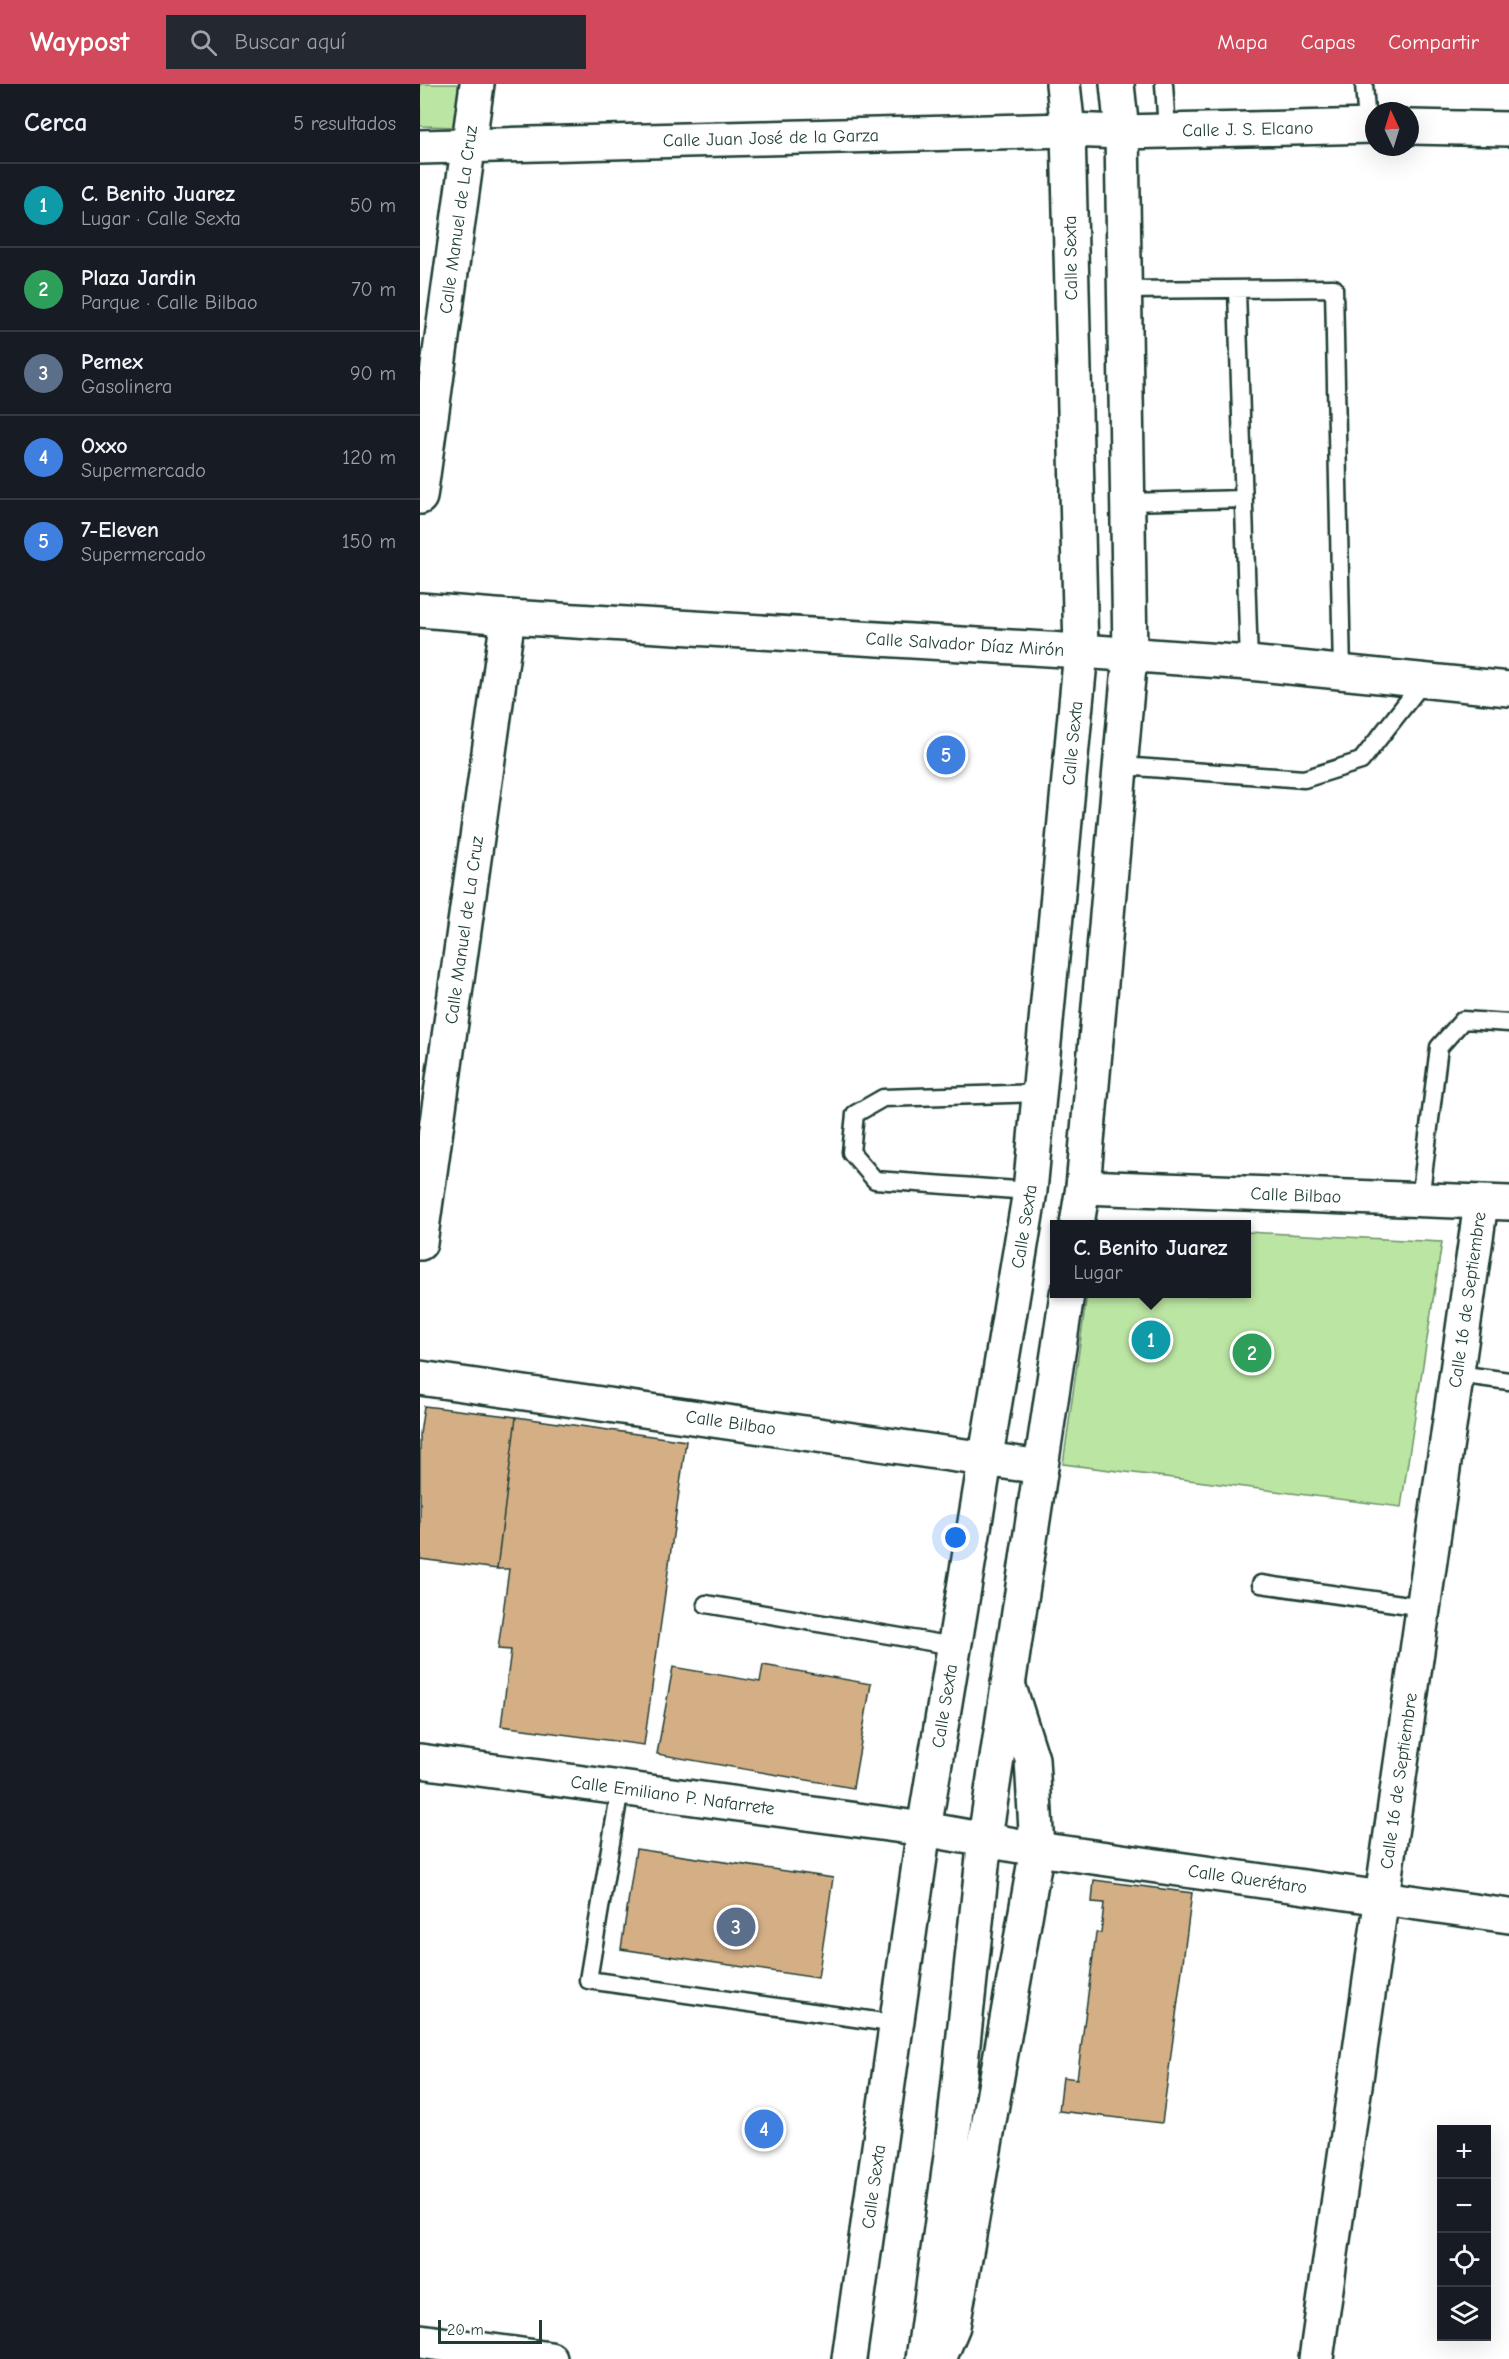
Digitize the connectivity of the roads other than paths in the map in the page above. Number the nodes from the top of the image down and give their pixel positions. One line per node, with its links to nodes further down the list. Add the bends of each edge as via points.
1 (477, 84): 13 (street, Calle Manuel de La Cruz)
2 (1063, 84): 10 (street, Calle Sexta)
3 (1117, 84): 12 (street)
4 (1164, 84): 11 (lane)
5 (1364, 84): 6 (lane)
6 (1367, 102)
7 (1365, 126): 11 (street, Calle J. S. Elcano)
8 (1419, 127): 9 (street)
9 (1509, 129)
10 (1068, 130): 12 (street, Calle Juan José de la Garza); 13 (street, Calle Juan José de la Garza); 22 (street, Calle Sexta)
11 (1167, 131): 12 (street, Calle J. S. Elcano)
12 (1122, 132): 15 (street)
13 (469, 146): 14 (street, Calle Juan José de la Garza); 17 (street, Calle Manuel de La Cruz)
14 (420, 147)
15 (1124, 290): 16 (lane); 19 (street)
16 (1237, 290): 18 (lane); 25 (lane, via 1334,288)
17 (420, 498)
18 (1244, 499): 19 (lane); 24 (lane)
19 (1128, 502): 23 (street)
20 (420, 610): 21 (street, Calle Salvador Díaz Mirón)
21 (508, 617): 22 (street, Calle Salvador Díaz Mirón); 36 (street, Calle Manuel de La Cruz)
22 (1081, 651): 23 (street, Calle Salvador Díaz Mirón); 30 (street, Calle Sexta)
23 (1130, 655): 24 (street, Calle Salvador Díaz Mirón); 28 (street)
24 (1249, 663): 25 (street, Calle Salvador Díaz Mirón)
25 (1342, 673): 26 (street, Calle Salvador Díaz Mirón)
26 (1423, 682): 27 (street, Calle Salvador Díaz Mirón); 28 (lane, via 1361,761 1304,779)
27 (1509, 689)
28 (1120, 766): 31 (street)
29 (1509, 1023): 33 (lane, via 1462,1020 1439,1047)
30 (1041, 1093): 32 (street, Calle Sexta); 32 (lane, via 883,1098 855,1114 851,1152 875,1180)
31 (1083, 1188): 33 (street, Calle Bilbao); 35 (street)
32 (1030, 1191): 41 (street, Calle Sexta)
33 (1420, 1200): 34 (street, Calle Bilbao)
34 (1495, 1203): 38 (street, Calle 16 de Septiembre)
35 (1078, 1220)
36 (420, 1243)
37 (1066, 1298): 42 (street)
38 (1457, 1374): 40 (lane); 45 (street, Calle 16 de Septiembre)
39 (420, 1378): 41 (street, Calle Bilbao)
40 (1509, 1381)
41 (985, 1459): 42 (street, Calle Bilbao); 46 (street, Calle Sexta)
42 (1041, 1467): 47 (street)
43 (1260, 1584): 45 (lane)
44 (706, 1604): 46 (lane)
45 (1424, 1607): 53 (street, Calle 16 de Septiembre)
46 (954, 1646): 50 (street, Calle Sexta)
47 (1008, 1684): 51 (street); 52 (street, via 1032,1759)
48 (420, 1761): 49 (street, Calle Emiliano P. Nafarrete)
49 (620, 1789): 50 (street, Calle Emiliano P. Nafarrete); 55 (lane, via 588,1980)
50 (924, 1828): 51 (street, Calle Emiliano P. Nafarrete); 55 (street, Calle Sexta)
51 (985, 1838): 52 (street, Calle Querétaro); 59 (street, via 951,2156)
52 (1037, 1849): 53 (street, Calle Querétaro); 60 (street, via 953,2326)
53 (1382, 1898): 54 (street, Calle Querétaro); 61 (street, Calle 16 de Septiembre)
54 (1509, 1916)
55 (897, 2024): 58 (street, Calle Sexta)
56 (420, 2342): 57 (street)
57 (550, 2359)
58 (849, 2359)
59 (923, 2359)
60 (939, 2359)
61 (1316, 2359)

